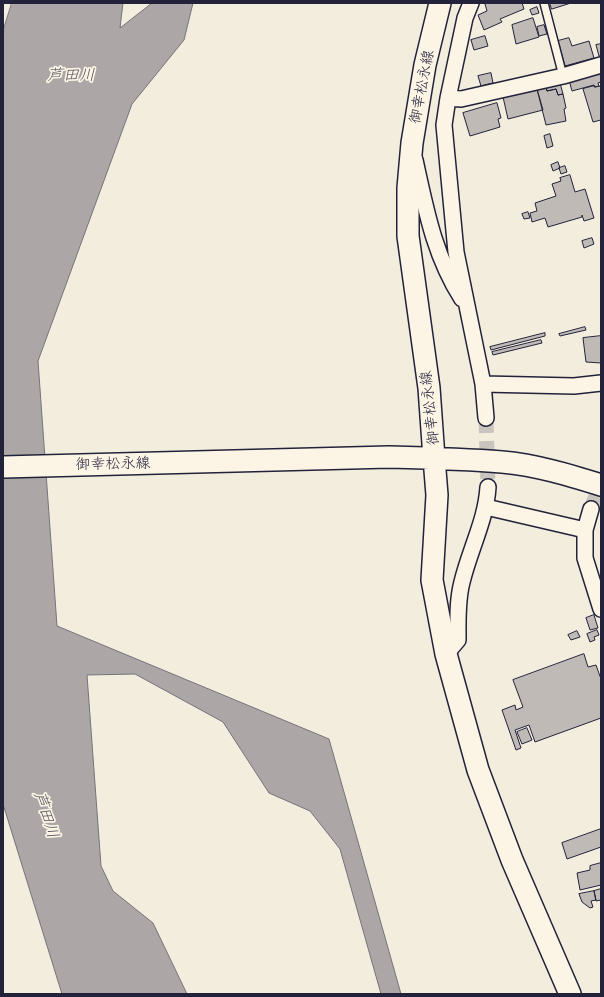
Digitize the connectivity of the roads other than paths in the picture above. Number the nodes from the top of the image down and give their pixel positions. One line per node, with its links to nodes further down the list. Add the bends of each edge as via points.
1 (440, 3): 7 (main road, 御幸松永線, via 425,65)
2 (471, 3): 6 (street, via 465,18)
3 (544, 3): 5 (lane)
4 (601, 65): 5 (street)
5 (563, 76): 6 (street, via 461,99)
6 (448, 98): 8 (street, via 444,125 456,252)
7 (412, 143): 8 (street, via 429,226 448,276); 12 (main road, 御幸松永線, via 408,188 408,236 429,388)
8 (467, 306): 10 (street)
9 (601, 383): 10 (street, via 574,386)
10 (483, 384): 11 (street)
11 (486, 418)
12 (434, 458): 13 (main road, 御幸松永線); 14 (main road, via 504,462 563,473); 20 (main road, via 437,495 432,580)
13 (3, 466)
14 (601, 485)
15 (488, 487): 16 (street)
16 (486, 507): 18 (street); 20 (street, via 462,582 457,613 458,640)
17 (591, 509): 18 (street)
18 (585, 530): 19 (street, via 585,558)
19 (601, 609)
20 (446, 654): 21 (main road, via 478,770 512,860)
21 (570, 994)

